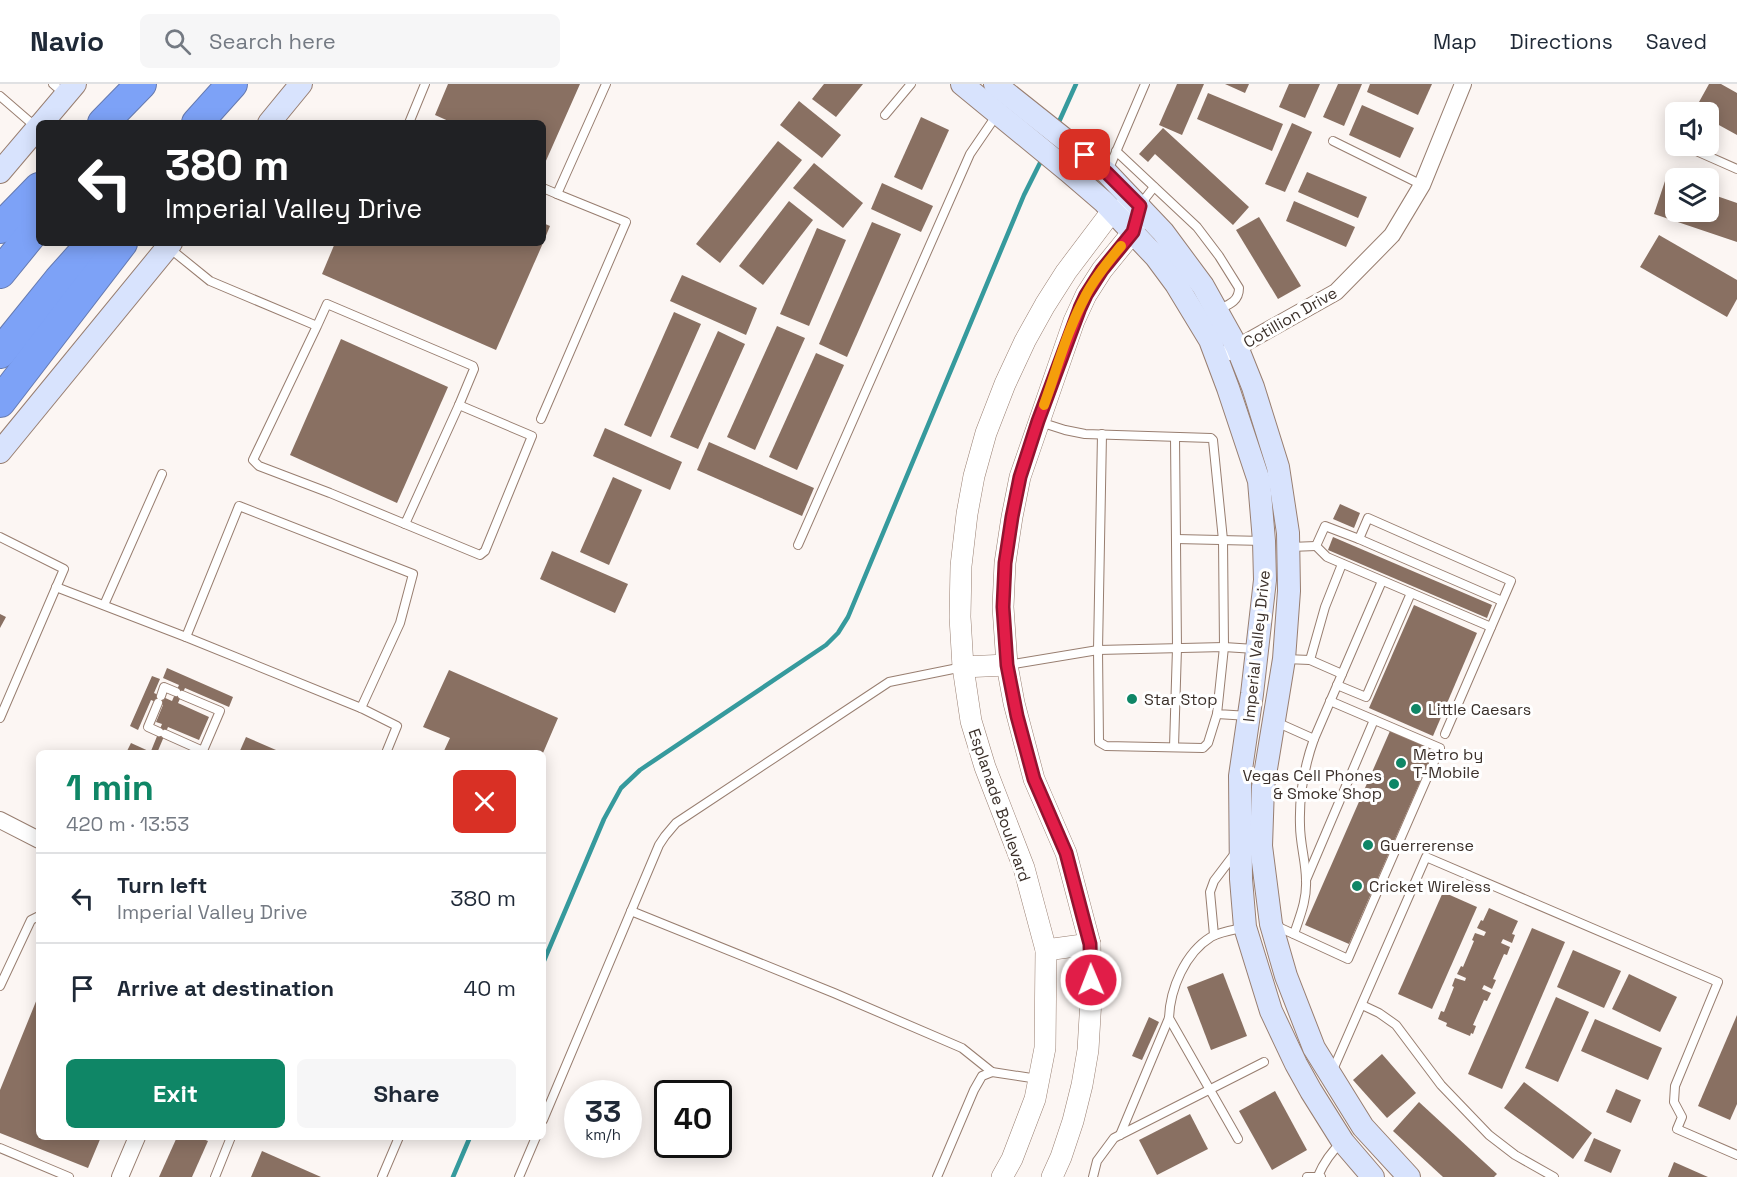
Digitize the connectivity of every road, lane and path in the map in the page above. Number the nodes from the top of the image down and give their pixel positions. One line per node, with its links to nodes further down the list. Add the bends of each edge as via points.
1 (141, 84): 17 (highway)
2 (152, 84): 18 (highway)
3 (232, 84): 19 (highway)
4 (249, 84): 20 (highway)
5 (301, 84): 21 (main road)
6 (425, 84): 22 (lane)
7 (606, 84): 35 (lane)
8 (911, 84): 15 (lane)
9 (962, 84): 13 (main road, Imperial Valley Drive)
10 (1145, 84): 26 (lane)
11 (1463, 84): 31 (street, Cotillion Drive)
12 (65, 88): 16 (main road)
13 (1003, 93): 30 (main road, Imperial Valley Drive); 37 (main road, Imperial Valley Drive, via 1022,133); 67 (lane, via 970,154)
14 (0, 96): 23 (lane)
15 (885, 115)
16 (44, 120)
17 (106, 120)
18 (122, 120)
19 (200, 120)
20 (220, 120)
21 (271, 120)
22 (409, 120)
23 (36, 123)
24 (36, 131): 29 (main road)
25 (1333, 141): 31 (lane)
26 (1116, 151): 30 (lane); 32 (lane)
27 (1708, 156): 28 (lane)
28 (1737, 169)
29 (0, 172)
30 (1107, 173): 36 (main road, Imperial Valley Drive)
31 (1422, 185): 48 (street, Cotillion Drive, via 1392,235 1336,292)
32 (1154, 186): 36 (lane); 46 (lane, via 1197,227 1239,288 1236,300)
33 (546, 189): 35 (lane)
34 (36, 191): 38 (highway)
35 (557, 194): 53 (lane, via 626,222)
36 (1140, 206): 37 (street); 40 (street); 46 (main road, Imperial Valley Drive, via 1182,256)
37 (1112, 212): 40 (main road, Imperial Valley Drive); 85 (street, Esplanade Boulevard, via 1066,272 1025,341 986,433 970,495 961,566)
38 (0, 228)
39 (36, 229): 45 (highway)
40 (1133, 232): 50 (main road, Imperial Valley Drive, via 1176,285); 54 (street, via 1086,295)
41 (89, 246): 49 (highway)
42 (120, 246): 51 (highway)
43 (168, 246): 57 (main road)
44 (170, 246): 47 (lane, via 210,281)
45 (0, 273)
46 (1217, 310): 48 (main road, Imperial Valley Drive)
47 (317, 326): 52 (lane, via 327,304 473,366); 61 (lane, via 254,460 259,466)
48 (1238, 347): 50 (street, Cotillion Drive); 58 (main road, Imperial Valley Drive)
49 (0, 353)
50 (1217, 358): 59 (main road, Imperial Valley Drive)
51 (0, 402)
52 (459, 405): 61 (lane); 61 (lane, via 532,436 485,551 480,555)
53 (541, 419)
54 (1038, 421): 55 (lane, via 1075,432); 84 (street, via 1020,477 1005,563)
55 (1102, 434): 56 (lane); 81 (lane)
56 (1175, 436): 63 (lane); 65 (lane, via 1213,440)
57 (0, 452)
58 (1278, 467): 59 (main road); 69 (main road, Imperial Valley Drive)
59 (1256, 473): 66 (main road, Imperial Valley Drive)
60 (162, 474): 75 (lane)
61 (405, 524)
62 (0, 537): 72 (lane, via 64,569)
63 (1176, 538): 65 (lane); 79 (lane)
64 (1359, 539): 68 (lane, via 1324,526); 74 (lane); 74 (lane, via 1368,518 1511,581)
65 (1223, 540): 66 (lane); 78 (lane)
66 (1264, 541): 80 (main road, Imperial Valley Drive, via 1265,580)
67 (798, 545)
68 (1316, 546): 69 (lane); 70 (lane)
69 (1288, 547): 82 (main road, Imperial Valley Drive)
70 (1342, 564): 71 (lane); 83 (lane)
71 (1382, 581): 73 (lane); 86 (lane)
72 (56, 587): 75 (lane); 92 (lane)
73 (1411, 593): 76 (lane); 87 (lane, via 1366,697)
74 (1502, 601): 76 (lane)
75 (104, 605): 77 (lane)
76 (1491, 627): 95 (lane)
77 (186, 637): 89 (lane); 89 (lane, via 239,506 413,574 400,623)
78 (1224, 647): 79 (lane); 80 (lane); 90 (lane)
79 (1178, 648): 81 (lane); 97 (lane)
80 (1258, 649): 91 (main road, Imperial Valley Drive)
81 (1098, 650): 84 (lane); 97 (lane, via 1099,742 1106,746)
82 (1284, 659): 83 (lane); 94 (main road, Imperial Valley Drive)
83 (1310, 660): 86 (lane)
84 (1007, 665): 85 (street); 111 (street, via 1034,779 1066,853)
85 (963, 667): 105 (lane, via 889,682 676,823 659,845); 112 (street, Esplanade Boulevard, via 971,721 988,777 1024,868)
86 (1342, 674): 87 (lane)
87 (1337, 685): 88 (lane)
88 (1330, 701): 93 (lane); 96 (lane)
89 (361, 708): 100 (lane, via 398,726)
90 (1217, 714): 91 (lane); 97 (lane, via 1206,746)
91 (1249, 716): 94 (main road); 103 (main road, Imperial Valley Drive, via 1240,776)
92 (0, 718)
93 (1374, 720): 104 (lane); 109 (lane, via 1440,748 1348,959)
94 (1274, 721): 96 (lane); 107 (main road, Imperial Valley Drive, via 1263,787 1261,846)
95 (1445, 734)
96 (1314, 739): 104 (lane, via 1301,788 1299,826)
97 (1174, 747)
98 (198, 750): 99 (lane, via 148,727 164,687 220,711)
99 (203, 750)
100 (387, 750)
101 (0, 820): 102 (street)
102 (36, 838)
103 (1240, 847): 108 (main road, Imperial Valley Drive); 110 (lane, via 1210,892)
104 (1306, 880): 109 (lane, via 1305,904)
105 (631, 911): 117 (lane, via 962,1048); 121 (lane)
106 (35, 918): 113 (lane)
107 (1271, 924): 108 (main road); 109 (lane); 118 (main road, Imperial Valley Drive, via 1300,1013)
108 (1245, 927): 110 (lane); 129 (main road, Imperial Valley Drive, via 1271,1011)
109 (1294, 934)
110 (1214, 935): 115 (lane, via 1189,959 1170,1001)
111 (1090, 944): 112 (street); 139 (street, via 1088,1050 1073,1121)
112 (1046, 950): 119 (street, Esplanade Boulevard, via 1045,1048)
113 (0, 986)
114 (1362, 1005): 118 (lane); 131 (lane, via 1426,857 1718,982 1675,1086 1674,1102 1682,1118 1677,1129); 145 (lane, via 1396,1025 1441,1085 1489,1135)
115 (1169, 1018): 120 (lane); 123 (lane)
116 (1264, 1062): 120 (lane)
117 (992, 1072): 119 (lane); 137 (lane, via 982,1076 974,1090)
118 (1331, 1076): 122 (main road, Imperial Valley Drive)
119 (1039, 1079): 138 (street, Esplanade Boulevard, via 1023,1132)
120 (1210, 1089): 123 (lane); 124 (lane)
121 (546, 1113)
122 (1363, 1127): 129 (main road); 144 (main road, Imperial Valley Drive)
123 (1120, 1135): 140 (lane, via 1103,1150)
124 (1238, 1139)
125 (136, 1140): 133 (street)
126 (230, 1140): 134 (lane)
127 (398, 1140): 135 (lane)
128 (535, 1140): 136 (lane)
129 (1342, 1142): 142 (lane, via 1324,1162); 143 (main road, Imperial Valley Drive)
130 (0, 1148): 132 (lane)
131 (1737, 1155)
132 (69, 1177)
133 (120, 1177)
134 (215, 1177)
135 (382, 1177)
136 (519, 1177)
137 (937, 1177)
138 (1002, 1177)
139 (1052, 1177)
140 (1093, 1177)
141 (1307, 1177): 142 (lane)
142 (1319, 1177)
143 (1373, 1177)
144 (1409, 1177)
145 (1554, 1177)

